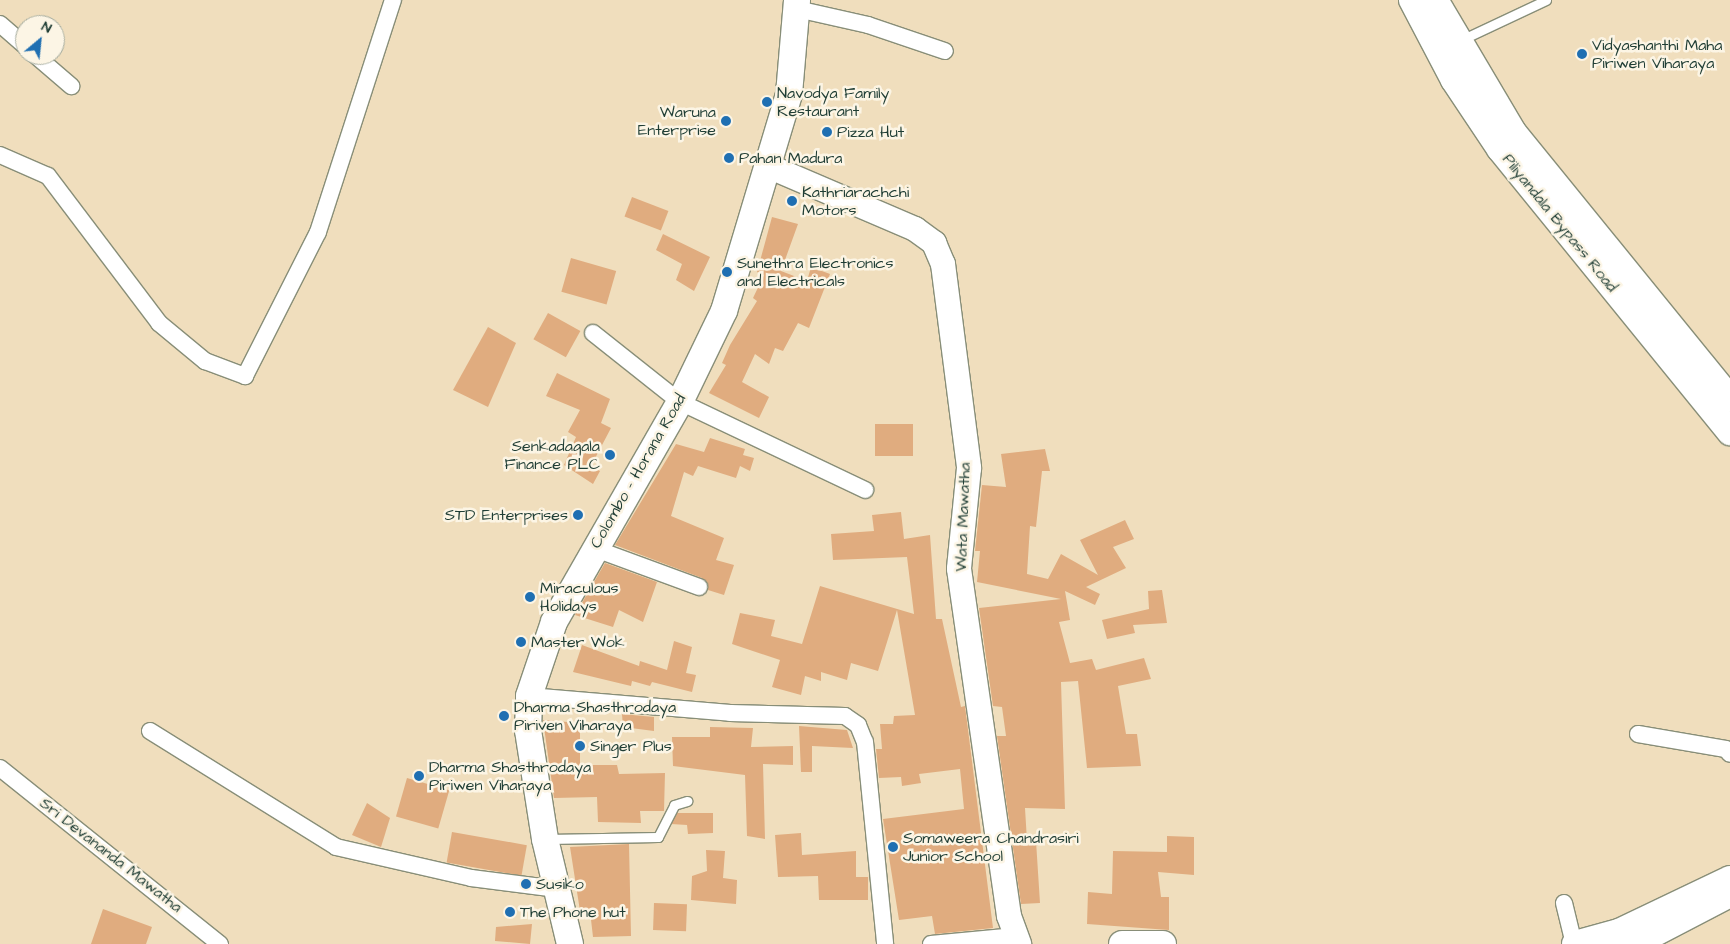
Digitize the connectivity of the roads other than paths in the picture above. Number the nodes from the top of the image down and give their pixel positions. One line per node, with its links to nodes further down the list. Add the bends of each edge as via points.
1 (393, 0): 12 (street, via 318,232 245,376 205,361 159,323 48,176)
2 (1412, 0): 17 (main road, Piliyandala Bypass Road, via 1454,80 1500,149)
3 (1435, 0): 8 (main road, Piliyandala Bypass Road)
4 (1546, 0): 8 (lane)
5 (797, 5): 9 (street); 13 (main road, Colombo - Horana Road, via 789,94)
6 (0, 24): 7 (street)
7 (15, 37)
8 (1456, 43): 15 (main road, Piliyandala Bypass Road, via 1513,132)
9 (945, 51)
10 (47, 65): 11 (street)
11 (71, 86)
12 (0, 154)
13 (768, 166): 16 (main road, Colombo - Horana Road, via 724,311); 33 (street, Wata Mawatha, via 915,229 934,243 943,264 968,468 959,569 1009,916)
14 (593, 333): 16 (street)
15 (1730, 399)
16 (680, 402): 18 (street); 19 (main road, Colombo - Horana Road)
17 (1730, 432)
18 (865, 490)
19 (593, 548): 20 (street); 21 (main road, Colombo - Horana Road, via 554,622)
20 (699, 587)
21 (530, 696): 27 (main road, Colombo - Horana Road, via 528,730); 36 (street, via 730,713 836,716 858,725 865,742)
22 (150, 731): 29 (street, via 336,847 471,878)
23 (1638, 734): 24 (street, via 1726,749)
24 (1730, 754)
25 (0, 768): 34 (street, Sri Devananda Mawatha)
26 (687, 801): 27 (lane, via 674,805 658,837)
27 (545, 839): 29 (main road, Colombo - Horana Road)
28 (1730, 879): 32 (main road)
29 (557, 889): 35 (main road, Colombo - Horana Road)
30 (1730, 895): 32 (street)
31 (1564, 903): 40 (street)
32 (1656, 933): 40 (main road); 41 (street)
33 (1017, 940): 37 (street)
34 (220, 944)
35 (570, 944)
36 (885, 944)
37 (931, 944)
38 (1122, 944): 39 (main road)
39 (1162, 944)
40 (1575, 944)
41 (1636, 944)

